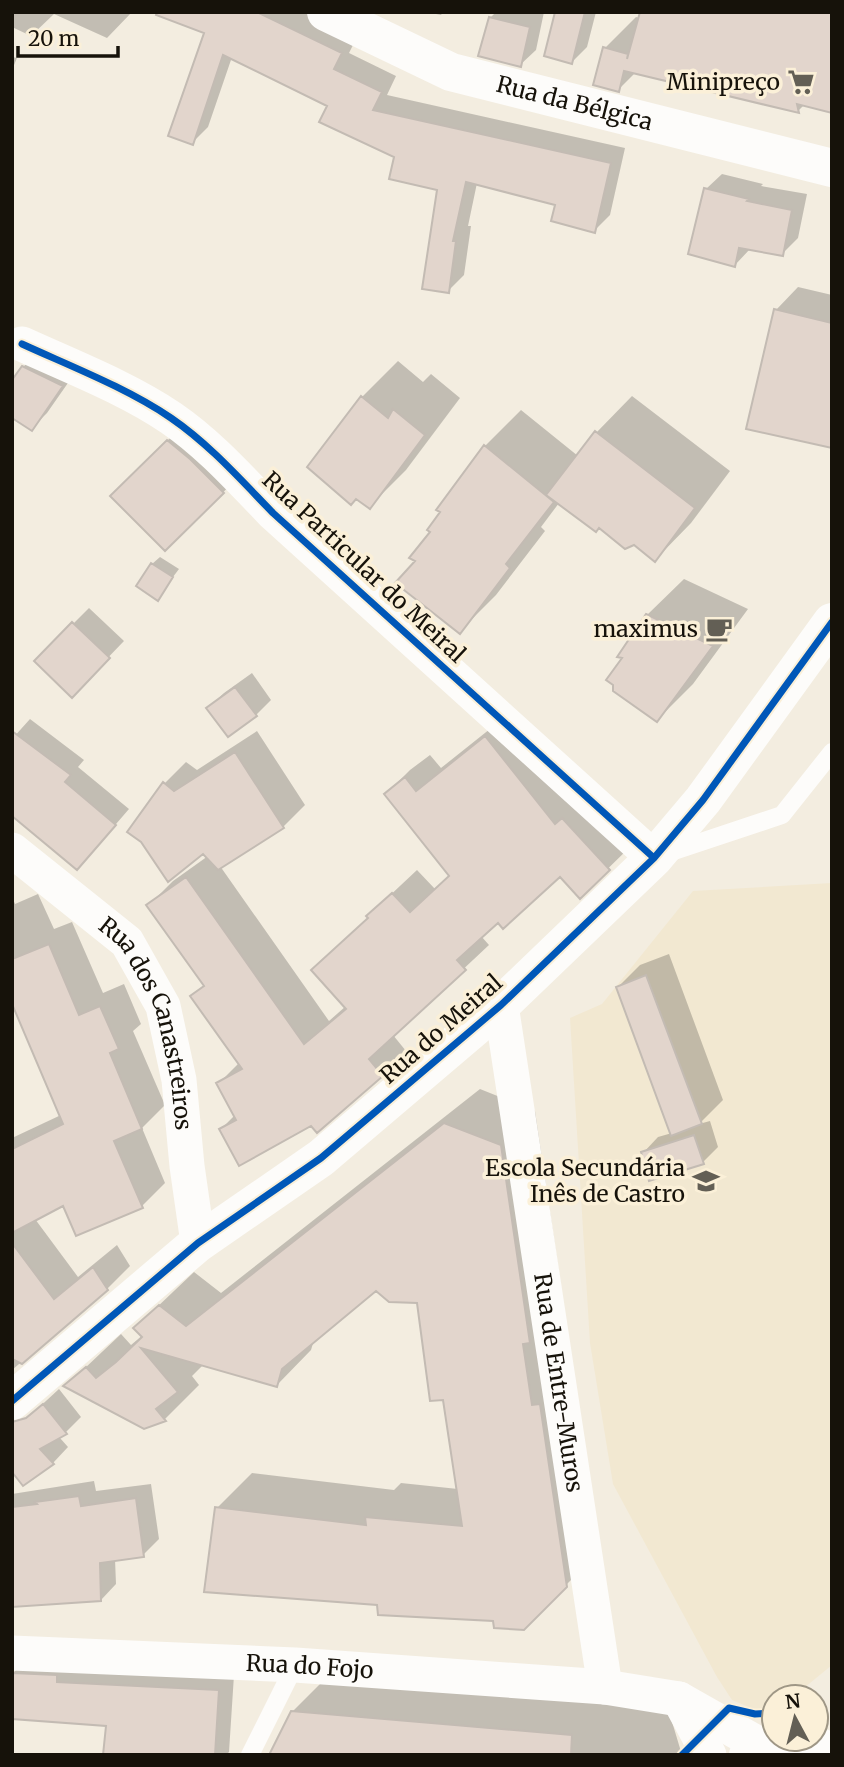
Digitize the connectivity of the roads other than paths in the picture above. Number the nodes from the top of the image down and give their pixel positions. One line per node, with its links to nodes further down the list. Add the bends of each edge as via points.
1 (326, 12): 2 (street, Rua da Bélgica, via 451,72)
2 (832, 167)
3 (22, 344): 7 (street, Rua Particular do Meiral, via 170,417)
4 (832, 622): 7 (street, Rua do Meiral, via 703,800)
5 (832, 752): 7 (lane, via 782,816)
6 (12, 850): 9 (street, Rua dos Canastreiros, via 127,942 163,1006 179,1080)
7 (654, 858): 8 (street, Rua do Meiral)
8 (501, 1005): 9 (street, Rua do Meiral, via 321,1158); 13 (street, Rua de Entre-Muros)
9 (198, 1243): 10 (street, Rua do Meiral)
10 (12, 1401)
11 (12, 1653): 12 (street, Rua do Fojo)
12 (295, 1665): 13 (street, Rua do Fojo); 16 (lane)
13 (606, 1687): 14 (street)
14 (679, 1699): 15 (street); 17 (street)
15 (755, 1750)
16 (250, 1755)
17 (709, 1755)

